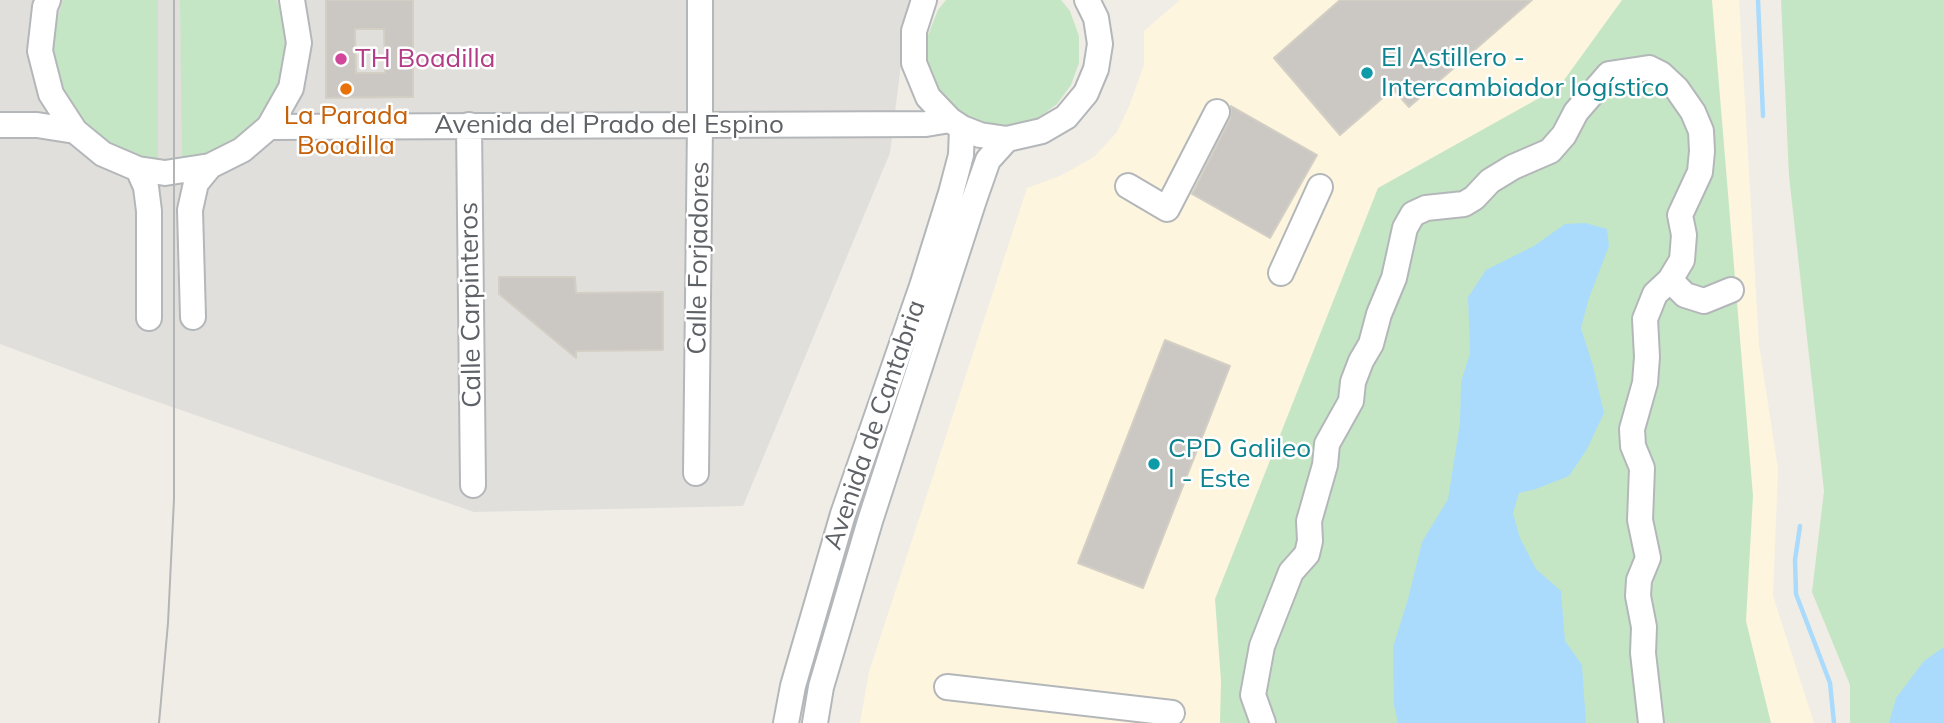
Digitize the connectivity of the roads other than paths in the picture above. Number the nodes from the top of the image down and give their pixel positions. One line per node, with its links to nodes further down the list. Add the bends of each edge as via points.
1 (48, 0): 12 (street, via 40,51 51,94)
2 (292, 0): 11 (street, via 299,43 293,77)
3 (700, 0): 7 (street, Calle Forjadores)
4 (924, 0): 8 (street, via 914,31 914,63 928,97)
5 (1098, 6): 13 (street, via 1100,44 1086,93 1066,117 1042,131)
6 (1217, 112): 16 (street, via 1167,209)
7 (701, 124): 8 (street, Avenida del Prado del Espino); 10 (street, Avenida del Prado del Espino); 23 (street, Calle Forjadores)
8 (956, 124): 13 (street, via 980,135); 27 (street, Avenida de Cantabria, via 961,155 951,193 843,514)
9 (0, 125): 12 (street)
10 (469, 125): 11 (street, Avenida del Prado del Espino); 24 (street, Calle Carpinteros)
11 (269, 127): 14 (street, via 242,150)
12 (75, 131): 15 (street, via 103,154)
13 (1007, 139): 28 (street, Avenida de Cantabria, via 988,160 974,200 870,521 821,687)
14 (210, 166): 15 (street, via 174,173); 21 (street, via 196,183 190,210)
15 (138, 169): 22 (street, via 149,211)
16 (1128, 186)
17 (1320, 187): 18 (street)
18 (1281, 273)
19 (1670, 279): 20 (street, via 1685,295 1704,301); 29 (street, via 1682,260 1680,215 1700,172 1700,131 1677,89 1649,68 1609,74 1550,151 1489,181 1464,204 1413,214 1371,344 1353,382 1351,401 1327,444 1309,521 1307,554 1292,572 1262,646 1253,695); 30 (street, via 1655,294 1645,319 1646,383 1632,429 1633,446 1643,468 1640,520 1648,558 1638,596)
20 (1731, 290)
21 (192, 317)
22 (149, 318)
23 (696, 473)
24 (473, 485)
25 (947, 687): 26 (street)
26 (1171, 713)
27 (786, 723)
28 (815, 723)
29 (1263, 723)
30 (1651, 723)

